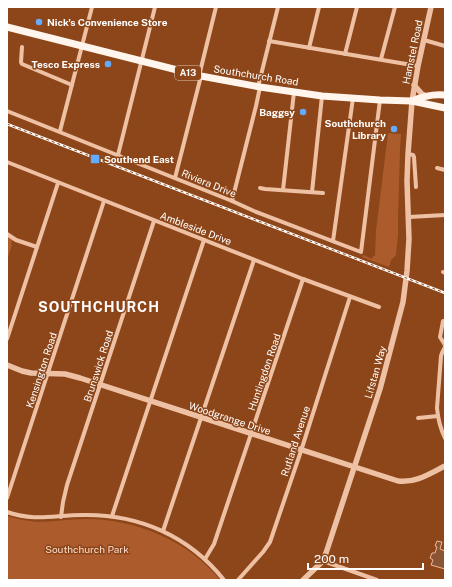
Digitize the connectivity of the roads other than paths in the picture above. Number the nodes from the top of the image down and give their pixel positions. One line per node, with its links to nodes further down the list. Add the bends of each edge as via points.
1 (92, 7): 13 (street)
2 (154, 7): 18 (street)
3 (216, 7): 20 (street)
4 (278, 7): 11 (street)
5 (319, 7): 15 (street)
6 (357, 7): 16 (street)
7 (395, 7): 17 (street)
8 (431, 7): 10 (street, Hamstel Road)
9 (7, 28): 13 (main road, Southchurch Road / A13)
10 (424, 40): 12 (street); 19 (street, Hamstel Road)
11 (269, 41): 15 (street); 23 (street)
12 (445, 46)
13 (82, 47): 18 (main road, Southchurch Road / A13); 21 (street)
14 (22, 48): 21 (street, via 22,64)
15 (309, 48): 16 (street)
16 (345, 54): 17 (street)
17 (381, 59): 19 (street)
18 (141, 62): 20 (main road, Southchurch Road / A13); 35 (street)
19 (418, 66): 22 (street, Hamstel Road)
20 (200, 76): 23 (main road, Southchurch Road / A13); 39 (street)
21 (72, 85): 33 (street)
22 (414, 85): 27 (street); 30 (street, Hamstel Road)
23 (259, 87): 24 (main road, Southchurch Road / A13); 47 (street)
24 (294, 92): 26 (main road, Southchurch Road / A13); 43 (street)
25 (445, 95): 27 (main road, A13)
26 (322, 96): 28 (main road, Southchurch Road / A13); 44 (street)
27 (426, 96): 30 (main road, A13)
28 (353, 98): 29 (main road, Southchurch Road / A13); 53 (street)
29 (380, 100): 30 (main road, Southchurch Road / A13); 53 (street, Riviera Drive, via 361,252)
30 (412, 101): 31 (main road, A13); 34 (street, Lifstan Way)
31 (445, 108)
32 (7, 111): 33 (street, Riviera Drive)
33 (60, 132): 35 (street, Riviera Drive)
34 (408, 154): 41 (street, Lifstan Way, via 414,157); 49 (street, Lifstan Way)
35 (118, 155): 39 (street, Riviera Drive)
36 (7, 162): 40 (street, Ambleside Drive)
37 (437, 168): 38 (street)
38 (445, 170)
39 (175, 178): 47 (street, Riviera Drive)
40 (58, 183): 46 (street, Ambleside Drive); 54 (street)
41 (416, 187)
42 (260, 188): 43 (street)
43 (283, 190): 44 (street)
44 (312, 192): 45 (street)
45 (323, 193)
46 (104, 201): 50 (street, Ambleside Drive); 63 (street, Kensington Road)
47 (232, 201): 53 (street, Riviera Drive)
48 (445, 215): 49 (street)
49 (409, 217): 73 (street, Lifstan Way, via 408,261 403,302 380,389)
50 (154, 221): 52 (street, Ambleside Drive); 64 (street, Brunswick Road)
51 (7, 234): 54 (street)
52 (204, 240): 55 (street, Ambleside Drive); 65 (street)
53 (333, 242)
54 (37, 247): 60 (street)
55 (254, 260): 56 (street, Ambleside Drive); 67 (street)
56 (304, 279): 57 (street, Ambleside Drive); 69 (street, Huntingdon Road)
57 (350, 297): 58 (street, Ambleside Drive); 71 (street, Rutland Avenue)
58 (379, 307)
59 (445, 321): 61 (street, via 440,337)
60 (7, 339)
61 (445, 346): 66 (street, via 441,356)
62 (7, 365): 63 (street, Woodgrange Drive, via 26,372)
63 (48, 374): 64 (street, Woodgrange Drive, via 70,375); 74 (street, Kensington Road)
64 (100, 385): 65 (street, Woodgrange Drive); 77 (street, Brunswick Road, via 67,485)
65 (150, 401): 67 (street, Woodgrange Drive); 76 (street)
66 (438, 416): 68 (street); 70 (street)
67 (201, 418): 69 (street, Woodgrange Drive); 78 (street)
68 (418, 418)
69 (251, 434): 71 (street, Woodgrange Drive); 79 (street, Huntingdon Road, via 214,544)
70 (445, 438)
71 (301, 450): 73 (street, Woodgrange Drive); 82 (street, Rutland Avenue, via 270,542)
72 (445, 466): 73 (street, Woodgrange Drive, via 414,481 403,482)
73 (354, 468): 80 (street, Lifstan Way)
74 (7, 498)
75 (7, 512): 77 (street, via 19,516)
76 (112, 516): 77 (street); 78 (street, via 132,520)
77 (61, 517)
78 (162, 532): 79 (street, via 191,547)
79 (205, 559): 81 (street)
80 (323, 561): 83 (street, Lifstan Way); 84 (street)
81 (224, 580)
82 (238, 580)
83 (303, 580)
84 (377, 580)

